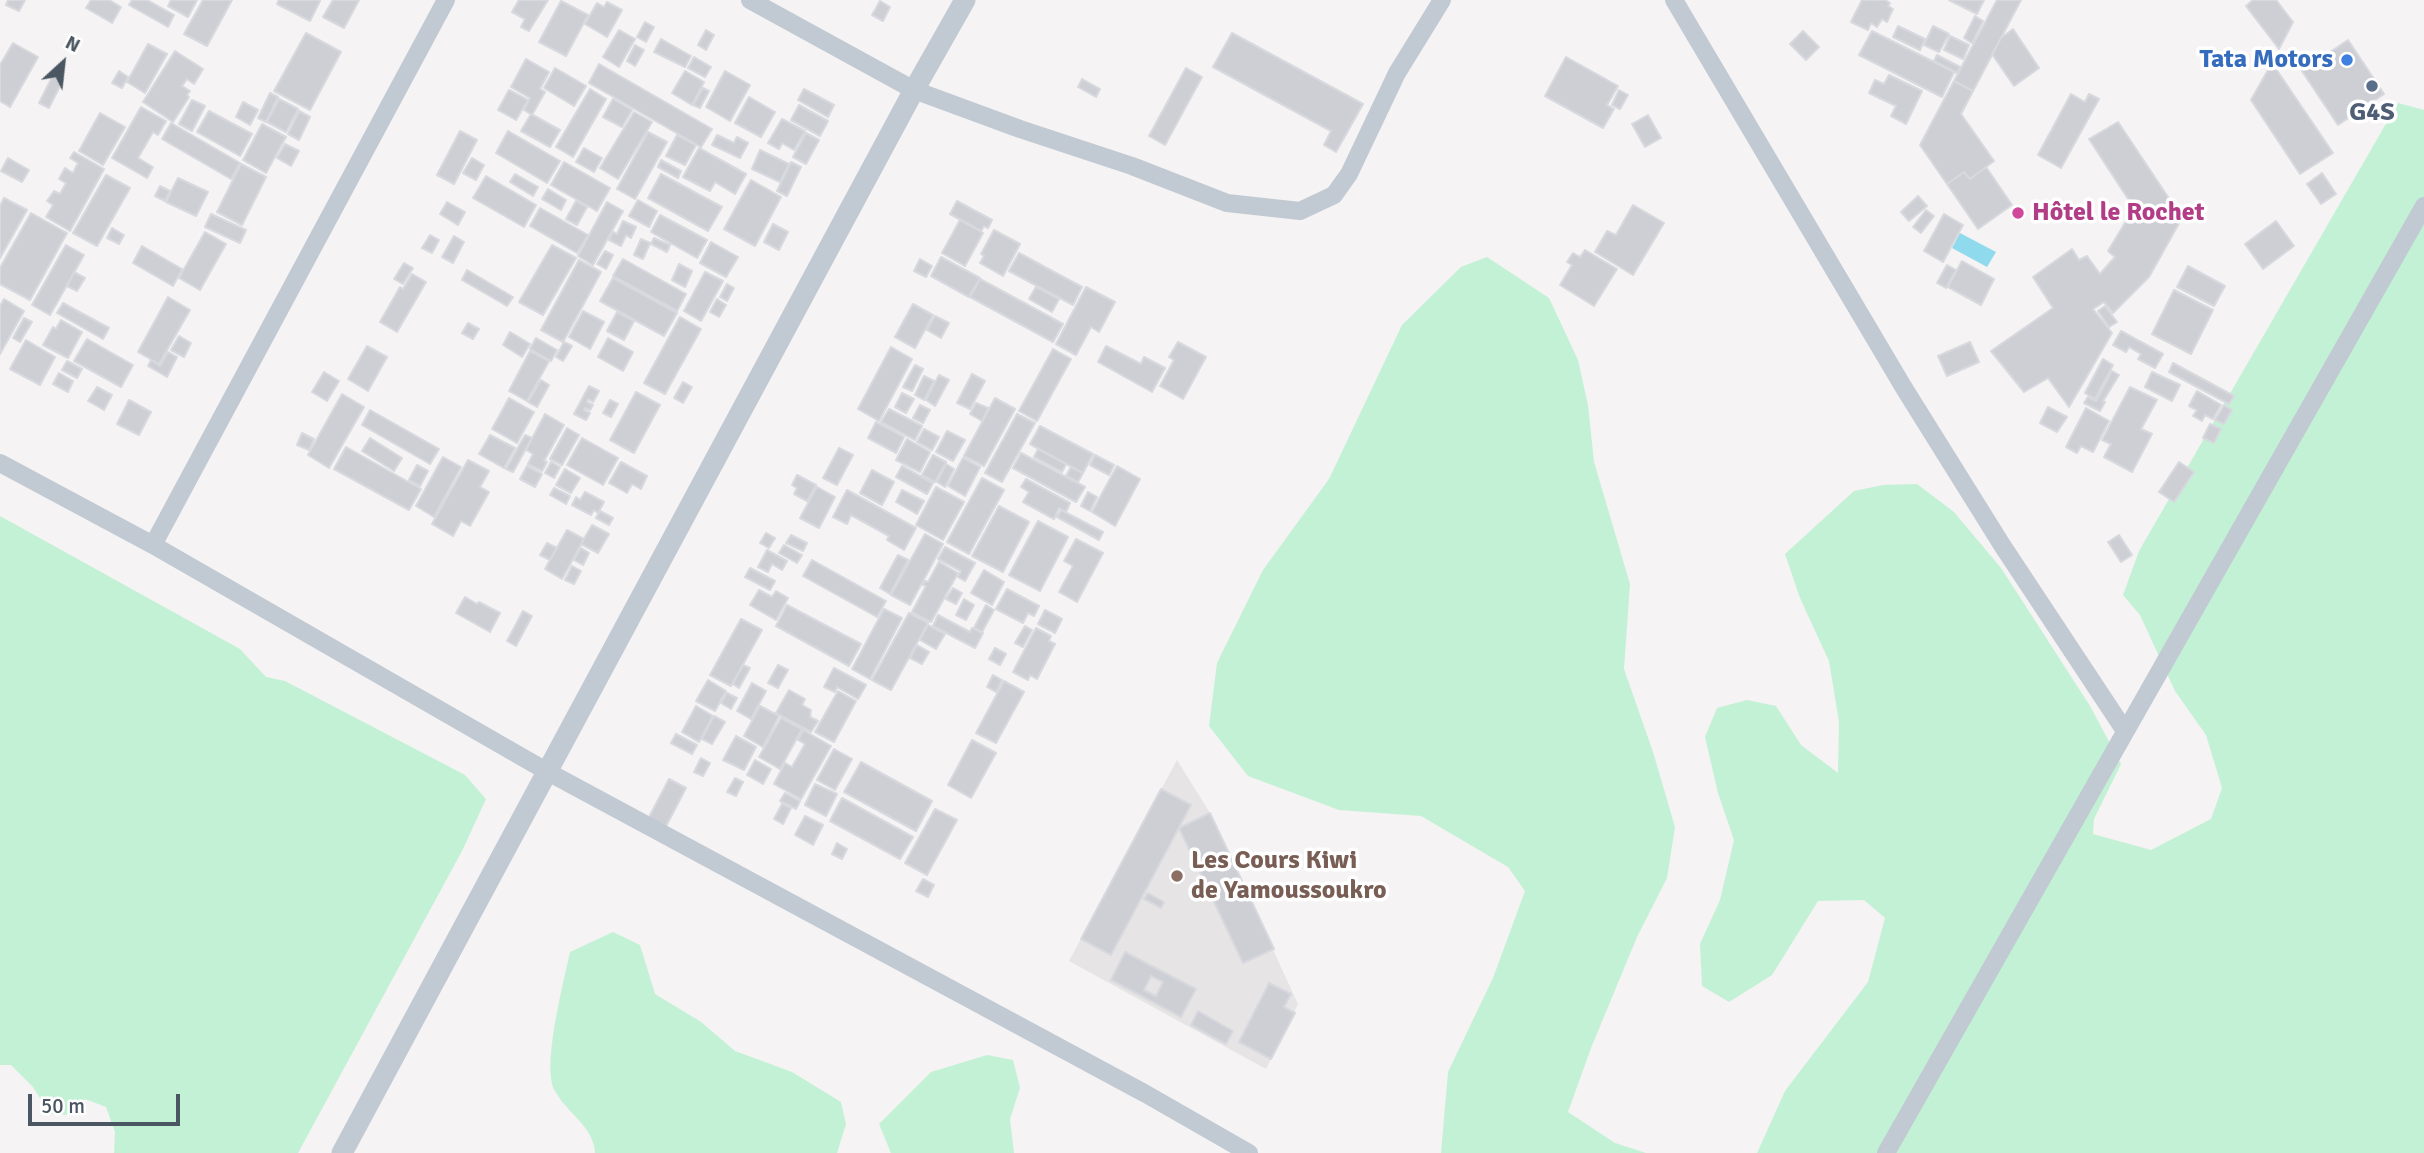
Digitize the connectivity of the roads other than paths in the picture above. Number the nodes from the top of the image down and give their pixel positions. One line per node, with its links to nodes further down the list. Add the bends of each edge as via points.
1 (446, 0): 9 (street)
2 (750, 0): 6 (street)
3 (965, 0): 6 (street)
4 (1442, 0): 6 (street, via 1397,73 1349,174 1334,195 1300,211 1227,203)
5 (1674, 0): 10 (street, via 1904,388)
6 (914, 90): 11 (street)
7 (2424, 206): 10 (street)
8 (0, 463): 9 (street)
9 (153, 545): 11 (street)
10 (2125, 731): 14 (street)
11 (548, 772): 12 (street); 13 (street)
12 (342, 1153)
13 (1249, 1153)
14 (1886, 1153)

